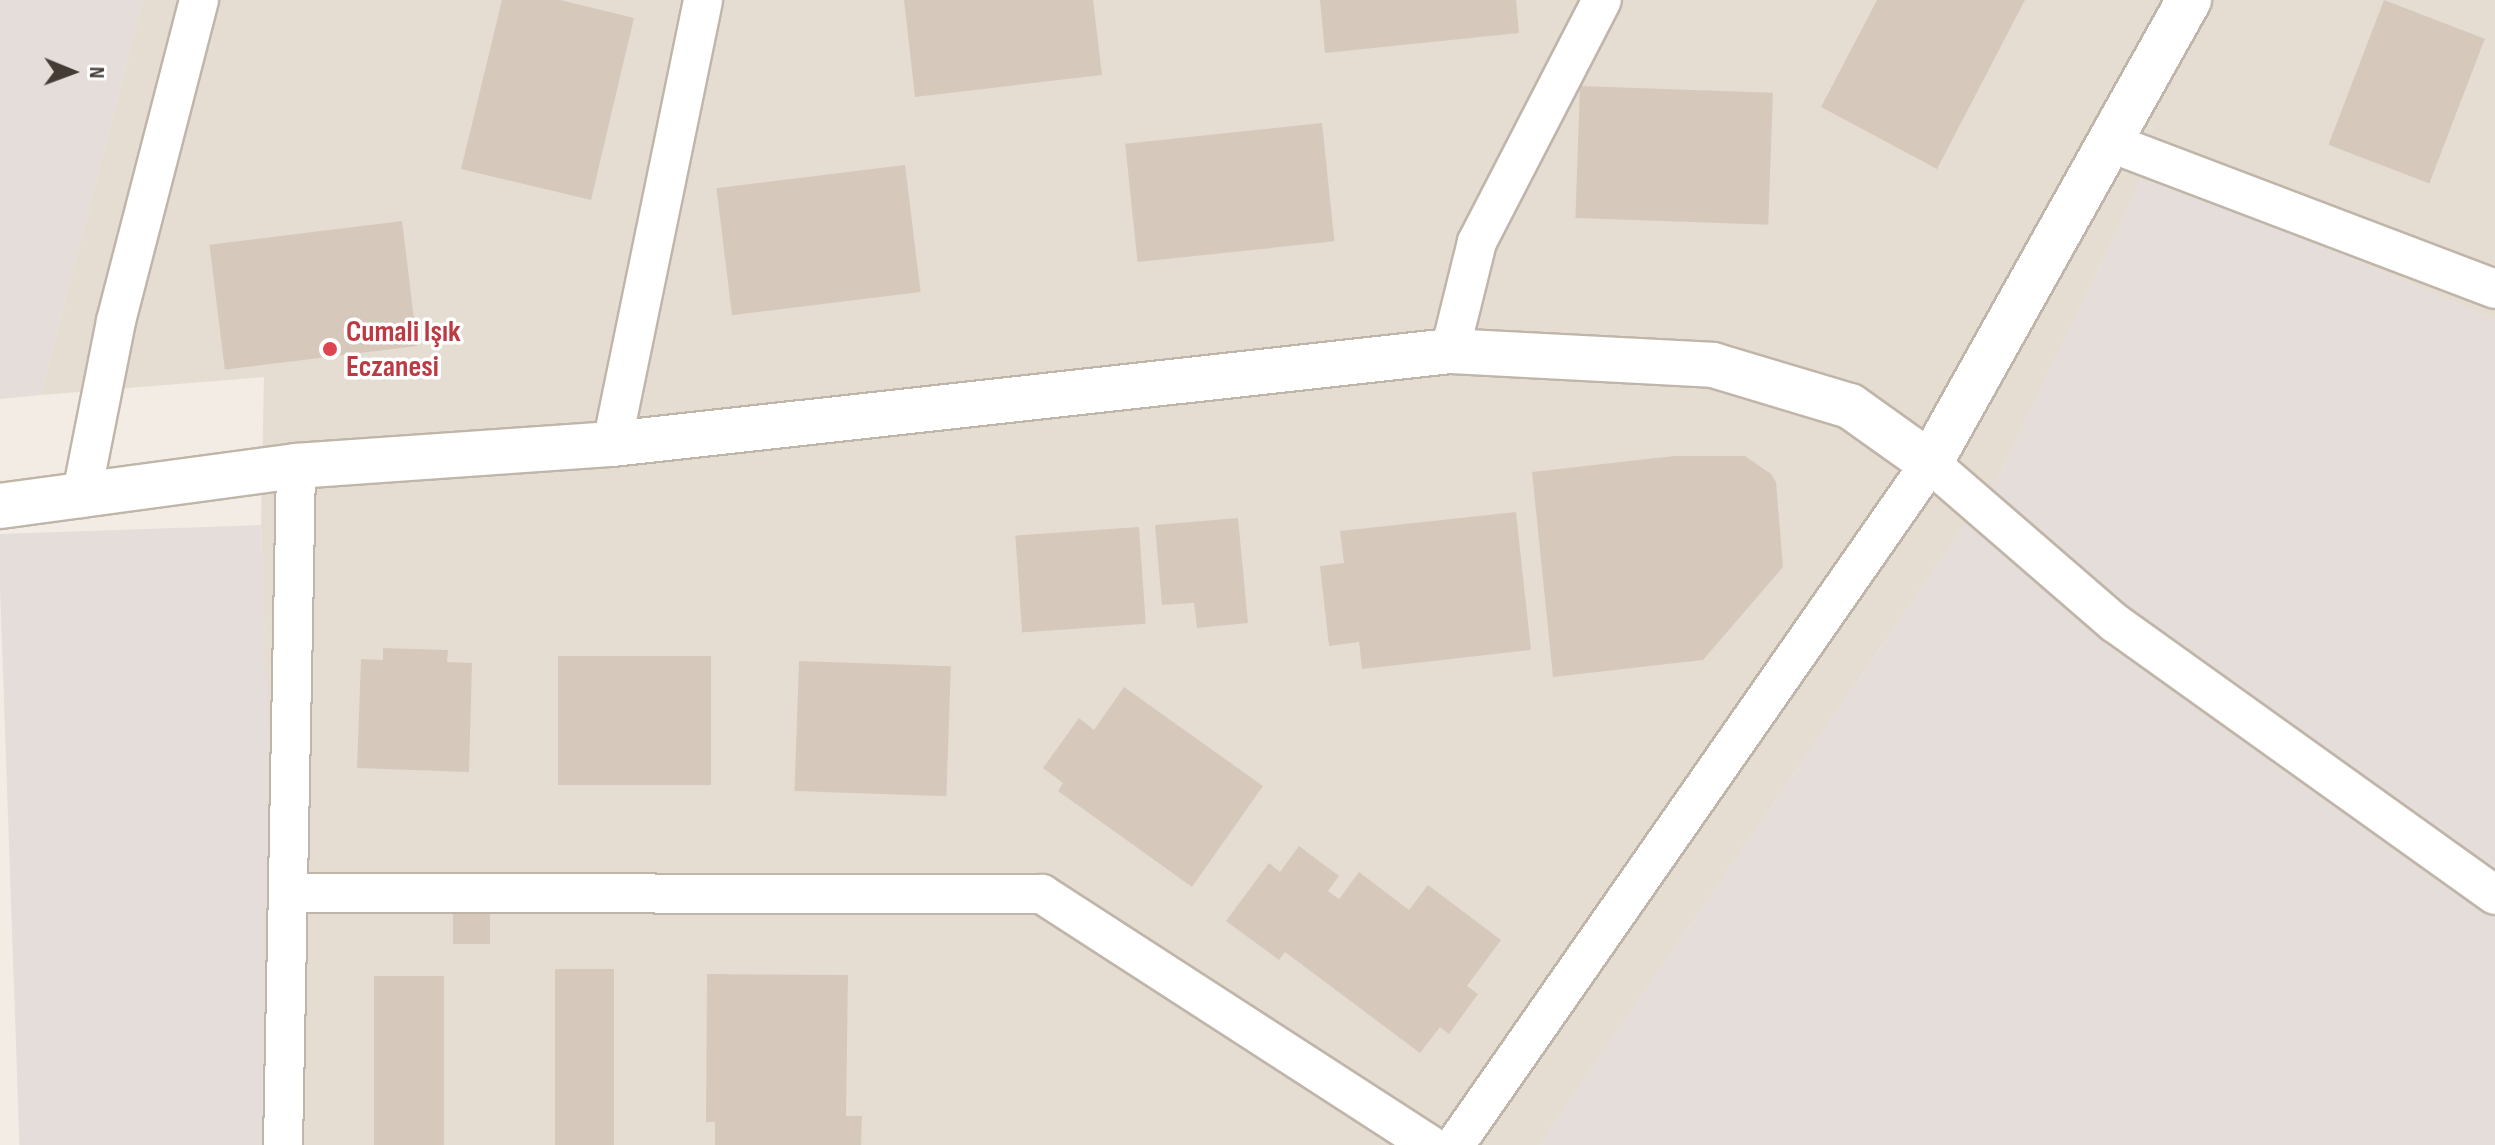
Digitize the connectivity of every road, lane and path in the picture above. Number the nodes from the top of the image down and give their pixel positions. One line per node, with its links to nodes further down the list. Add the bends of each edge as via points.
1 (199, 0): 11 (street, via 116,321)
2 (703, 0): 8 (street)
3 (1602, 0): 7 (street, via 1477,242)
4 (2189, 0): 5 (street)
5 (2111, 143): 6 (street); 9 (street)
6 (2495, 289)
7 (1450, 351): 8 (street); 9 (street, via 1713,365 1850,406)
8 (612, 444): 10 (street)
9 (1930, 463): 14 (street, via 2115,623); 17 (street)
10 (296, 466): 11 (street); 13 (street)
11 (81, 498): 12 (street)
12 (0, 506)
13 (288, 893): 15 (street); 16 (street, via 1042,894)
14 (2495, 895)
15 (283, 1145)
16 (1430, 1145)
17 (1455, 1145)

